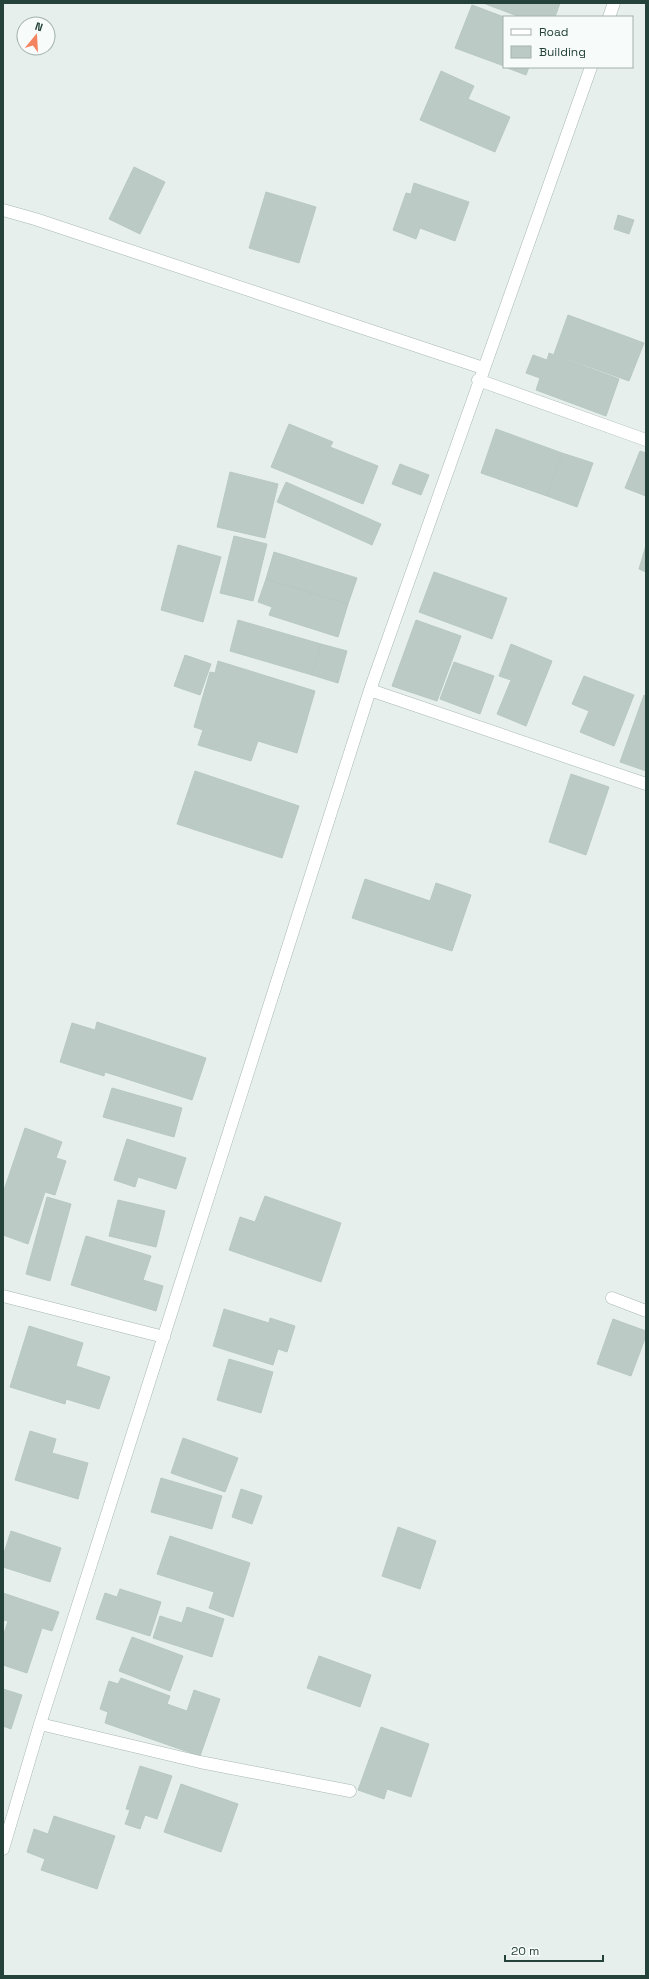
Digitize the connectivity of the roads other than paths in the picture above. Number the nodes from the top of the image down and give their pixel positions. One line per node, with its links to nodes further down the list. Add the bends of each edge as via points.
1 (614, 3): 2 (street)
2 (609, 16)
3 (591, 68): 5 (street)
4 (3, 210): 5 (street, via 43,221)
5 (483, 368): 6 (street)
6 (478, 380): 7 (street); 8 (street)
7 (646, 440)
8 (370, 690): 9 (street); 13 (street)
9 (646, 784)
10 (3, 1296): 13 (street)
11 (612, 1298): 12 (street)
12 (646, 1311)
13 (164, 1337): 14 (street)
14 (40, 1724): 15 (street, via 200,1762); 16 (street)
15 (350, 1791)
16 (3, 1848)

